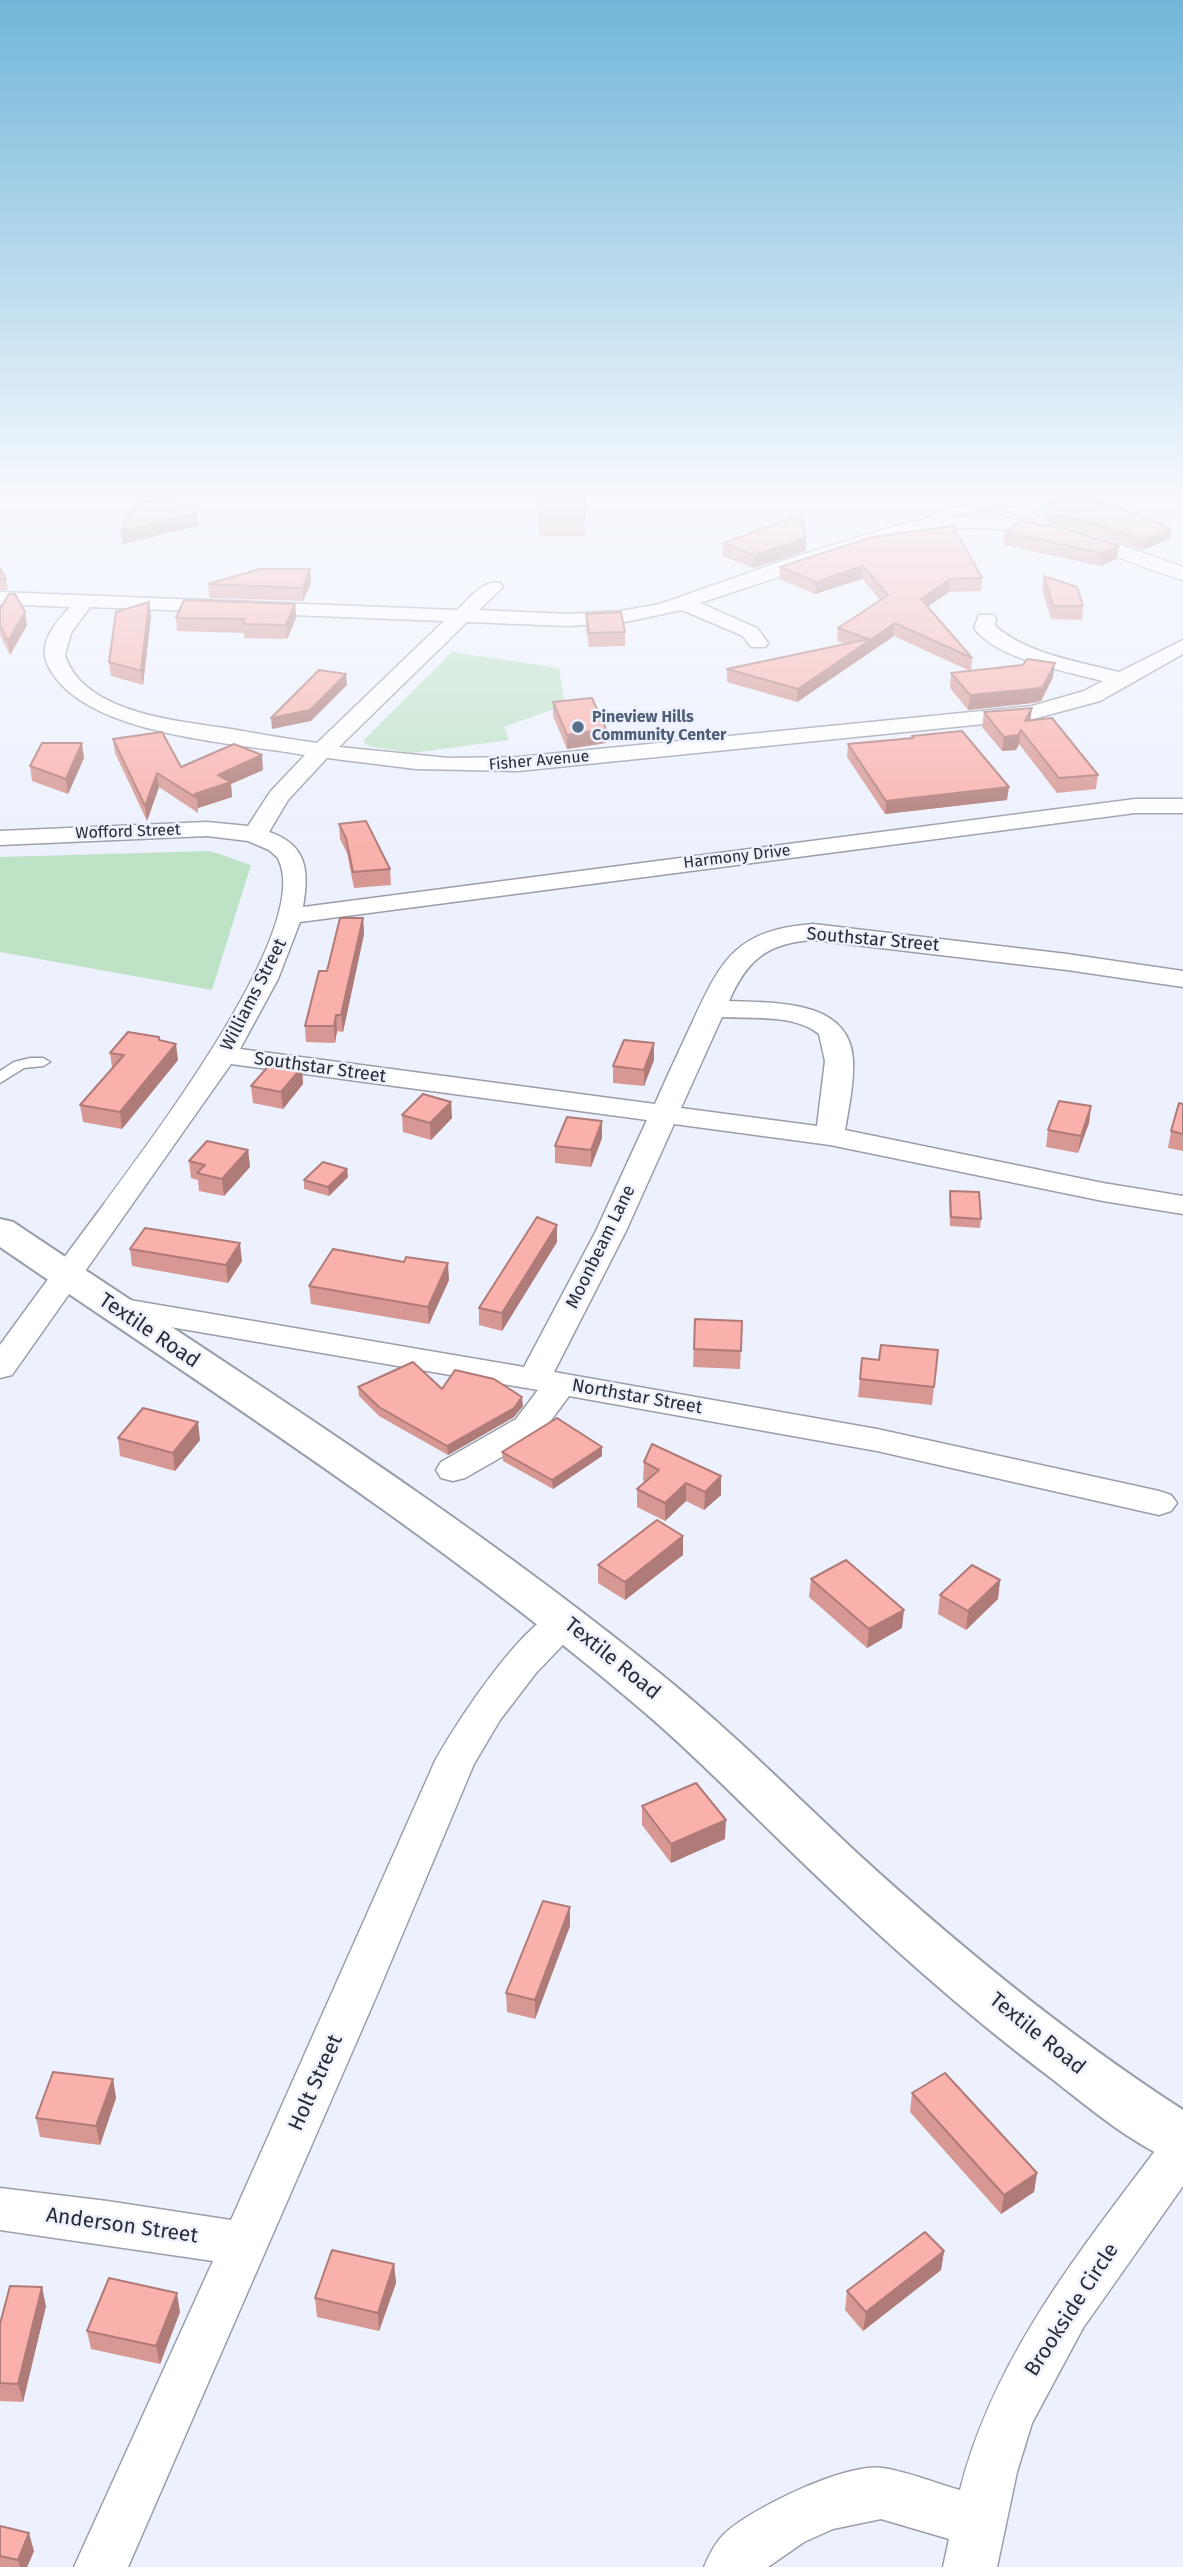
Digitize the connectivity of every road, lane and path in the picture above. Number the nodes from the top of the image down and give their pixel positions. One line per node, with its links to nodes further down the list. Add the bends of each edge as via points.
1 (75, 615): 10 (street, Fisher Avenue, via 54,652 58,665 92,700 152,722)
2 (454, 615): 3 (street)
3 (460, 615): 4 (street, via 596,619); 10 (street)
4 (636, 615)
5 (709, 615): 7 (street, via 750,632)
6 (986, 619): 9 (street, via 984,628 1007,645)
7 (758, 643)
8 (1183, 646): 9 (street, Fisher Avenue)
9 (1124, 680): 10 (street, Fisher Avenue, via 1092,696 1032,712 518,764 412,764)
10 (323, 750): 12 (street, via 278,797)
11 (1183, 806): 14 (street, Harmony Drive, via 1135,806)
12 (254, 835): 13 (street, Wofford Street, via 207,829); 14 (street, Williams Street, via 273,843 292,860 295,882)
13 (0, 838)
14 (290, 916): 17 (street, Williams Street, via 272,967)
15 (1183, 979): 16 (street, Southstar Street, via 803,932 763,943 740,958)
16 (714, 1008): 20 (street, Southstar Street); 21 (street, via 791,1015 827,1026 840,1064)
17 (225, 1055): 20 (street, Southstar Street); 24 (street, Williams Street)
18 (43, 1062): 19 (lane, via 13,1066)
19 (0, 1079)
20 (665, 1113): 21 (street, Southstar Street); 27 (street, Moonbeam Lane)
21 (830, 1136): 22 (street, Southstar Street)
22 (1183, 1205)
23 (0, 1230): 24 (street, Textile Road)
24 (67, 1276): 25 (street, Textile Road); 26 (street, Williams Street)
25 (112, 1307): 27 (street, Northstar Street); 30 (street, Textile Road)
26 (0, 1368)
27 (547, 1381): 28 (street, Moonbeam Lane, via 528,1427); 29 (street, Northstar Street, via 877,1440)
28 (453, 1470)
29 (1159, 1503)
30 (565, 1620): 31 (street, Textile Road, via 667,1705 938,1954 1120,2101); 34 (street, Holt Street, via 486,1710 455,1762)
31 (1183, 2140)
32 (1183, 2149): 35 (street, Brookside Circle, via 1054,2331 1029,2374 992,2469)
33 (0, 2209): 34 (street, Anderson Street)
34 (244, 2244): 36 (street, Holt Street)
35 (975, 2545): 37 (street, via 881,2493 831,2503 785,2522)
36 (101, 2567)
37 (731, 2567)

